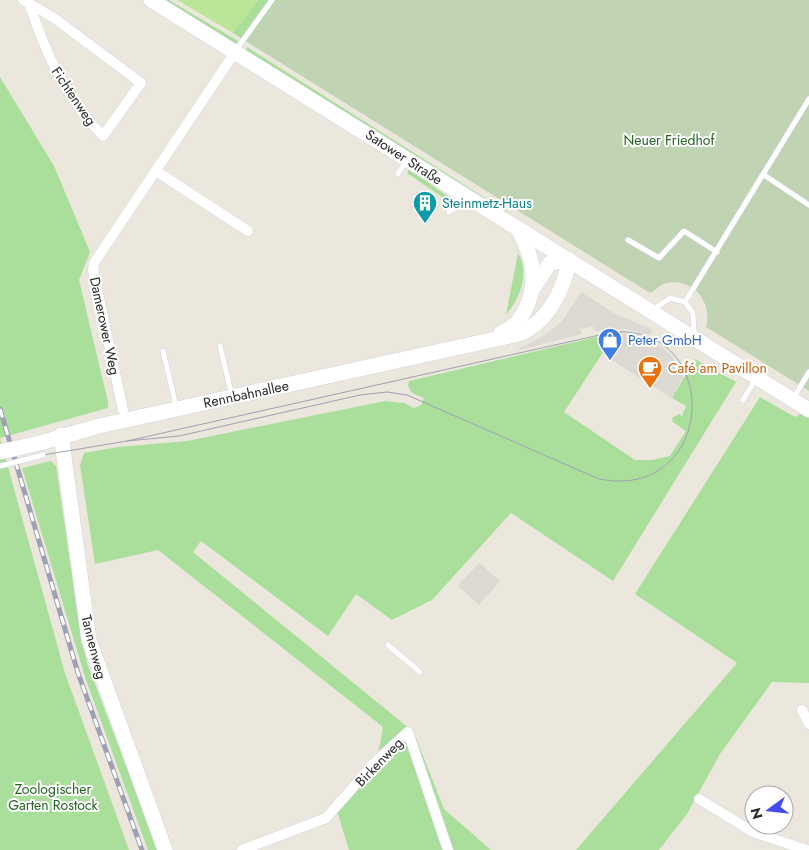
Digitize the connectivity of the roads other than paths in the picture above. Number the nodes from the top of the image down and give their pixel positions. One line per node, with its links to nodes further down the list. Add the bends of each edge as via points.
1 (151, 0): 4 (main road, Satower Straße)
2 (272, 0): 4 (lane, Damerower Weg)
3 (26, 2): 3 (street, Fichtenweg, via 54,68 89,122 103,136 141,83 54,18)
4 (235, 52): 6 (main road, Satower Straße); 7 (street, Damerower Weg)
5 (809, 99): 9 (lane)
6 (407, 158): 8 (lane); 10 (main road, Satower Straße)
7 (156, 171): 14 (street); 31 (street, Damerower Weg, via 94,263 93,270)
8 (398, 174)
9 (764, 175): 11 (lane); 16 (lane)
10 (470, 198): 12 (lane); 13 (main road, Satower Straße)
11 (809, 205)
12 (449, 212)
13 (518, 230): 17 (main road, Satower Straße); 18 (main road, Rennbahnallee, via 531,258)
14 (248, 232)
15 (628, 240): 16 (lane, via 659,258 684,231)
16 (717, 252): 19 (lane)
17 (569, 260): 18 (main road, Rennbahnallee, via 554,261 546,266); 20 (main road, Satower Straße); 21 (main road, Rennbahnallee, via 562,286 545,316 519,334)
18 (534, 287): 21 (main road, Rennbahnallee, via 521,318)
19 (685, 302): 20 (lane, via 670,298); 22 (lane, via 693,313)
20 (651, 312): 22 (main road, Satower Straße)
21 (493, 338): 27 (main road, Rennbahnallee)
22 (694, 338): 26 (main road, Satower Straße)
23 (220, 346): 27 (lane)
24 (163, 351): 30 (lane)
25 (809, 372): 29 (lane)
26 (756, 377): 28 (lane); 29 (main road, Satower Straße)
27 (232, 398): 30 (main road, Rennbahnallee)
28 (743, 400)
29 (793, 400): 32 (main road, Satower Straße)
30 (177, 408): 33 (main road, Rennbahnallee)
31 (123, 410)
32 (809, 410)
33 (61, 435): 34 (main road, Rennbahnallee); 42 (main road, Tannenweg, via 89,640)
34 (42, 449): 35 (main road, Rennbahnallee, bridge); 36 (lane, bridge)
35 (0, 452)
36 (0, 466)
37 (388, 645): 38 (lane)
38 (420, 672)
39 (802, 710): 40 (street)
40 (809, 724)
41 (699, 799): 45 (street, via 753,832)
42 (165, 850)
43 (242, 850): 44 (street, Birkenweg, via 326,818 377,760 408,732)
44 (448, 850)
45 (807, 850)

